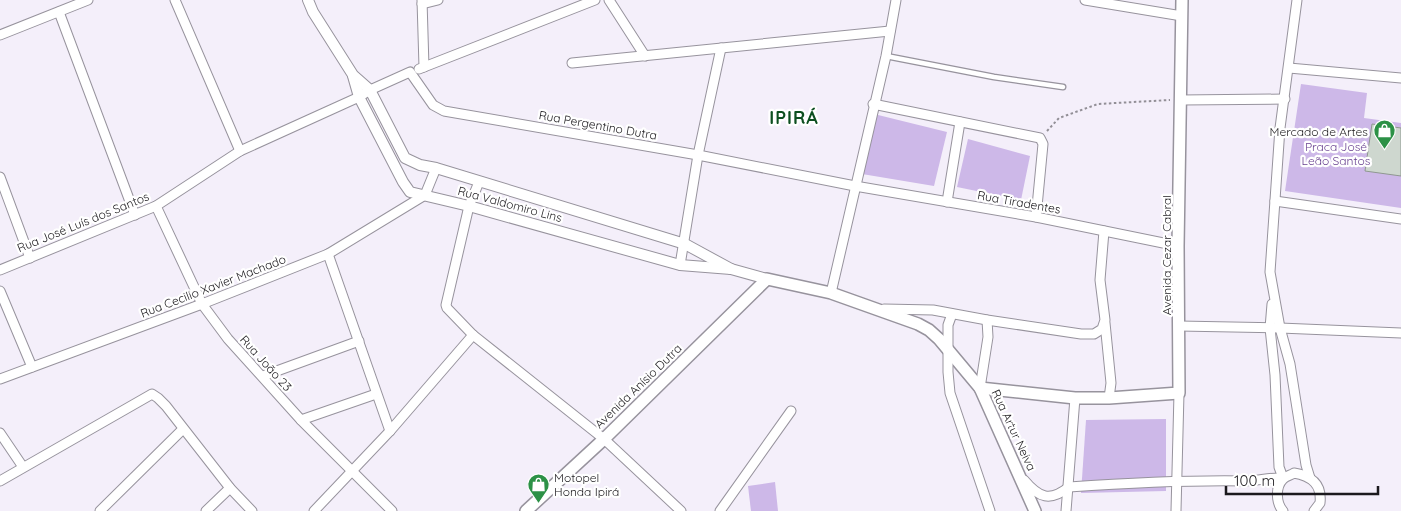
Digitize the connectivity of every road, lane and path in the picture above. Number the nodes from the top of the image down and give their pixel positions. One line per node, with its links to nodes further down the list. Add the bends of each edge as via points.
1 (88, 0): 12 (street)
2 (175, 0): 33 (street)
3 (308, 0): 23 (street, Rua Valdomiro Lins)
4 (438, 0): 11 (street)
5 (595, 0): 20 (street)
6 (609, 0): 17 (street)
7 (896, 0): 14 (street)
8 (1085, 0): 13 (street)
9 (1182, 0): 13 (main road, Avenida Cezar Cabral)
10 (1298, 0): 21 (street)
11 (422, 2): 20 (street)
12 (59, 12): 15 (street); 44 (street)
13 (1182, 16): 29 (main road, Avenida Cezar Cabral)
14 (890, 31): 16 (street); 18 (street)
15 (0, 35)
16 (721, 48): 17 (street); 34 (street)
17 (644, 56): 19 (street)
18 (886, 56): 25 (lane); 30 (street)
19 (572, 63)
20 (424, 67): 22 (street)
21 (1289, 68): 24 (street); 28 (street)
22 (410, 72): 26 (street); 34 (street, Rua Pergentino Dutra, via 433,105 444,111)
23 (353, 74): 26 (street, Rua Valdomiro Lins); 27 (street, Rua Valdomiro Lins)
24 (1401, 78)
25 (1063, 87)
26 (370, 90): 27 (street); 35 (street, Rua Valdomiro Lins, via 405,158)
27 (359, 97): 33 (street, Rua José Luís dos Santos); 39 (street, Rua Valdomiro Lins, via 403,182 410,192)
28 (1284, 99): 29 (street); 40 (street)
29 (1181, 100): 32 (path, via 1098,104 1059,118); 49 (main road, Avenida Cezar Cabral)
30 (873, 104): 31 (street); 38 (street)
31 (960, 122): 32 (street); 41 (street)
32 (1038, 137): 45 (street, via 1043,144)
33 (240, 151): 42 (street, Rua José Luís dos Santos)
34 (698, 155): 38 (street, Rua Pergentino Dutra); 48 (street)
35 (436, 168): 37 (street, Rua Valdomiro Lins); 39 (street)
36 (0, 177): 51 (street)
37 (479, 182): 43 (street); 48 (street, Rua Valdomiro Lins)
38 (855, 186): 41 (street, Rua Tiradentes); 57 (street)
39 (425, 195): 43 (street, Rua Valdomiro Lins); 50 (street, Rua Cecilio Xavier Machado)
40 (1275, 201): 46 (street); 65 (street, via 1270,272)
41 (947, 202): 45 (street, Rua Tiradentes)
42 (156, 206): 44 (street, Rua José Luís dos Santos); 58 (street, Rua João 23)
43 (469, 206): 52 (street, Rua Valdomiro Lins); 67 (street, via 446,304)
44 (135, 215): 51 (street, Rua José Luís dos Santos)
45 (1036, 217): 47 (street, Rua Tiradentes)
46 (1401, 219)
47 (1104, 231): 49 (street, Rua Tiradentes); 62 (street, via 1100,280)
48 (685, 244): 52 (street); 53 (street, Rua Valdomiro Lins)
49 (1178, 246): 64 (main road, Avenida Cezar Cabral)
50 (328, 254): 58 (street, Rua Cecilio Xavier Machado); 68 (street)
51 (30, 258): 54 (street, Rua José Luís dos Santos)
52 (680, 265): 53 (street, Rua Valdomiro Lins)
53 (731, 269): 55 (street, Rua Valdomiro Lins)
54 (0, 270)
55 (767, 279): 57 (main road, Rua Valdomiro Lins); 83 (main road, Avenida Anísio Dutra)
56 (0, 291): 70 (street)
57 (831, 294): 59 (main road, Rua Valdomiro Lins)
58 (202, 304): 70 (street, Rua Cecilio Xavier Machado); 71 (street, Rua João 23, via 228,339)
59 (873, 309): 60 (street, via 933,310); 63 (main road, Rua Valdomiro Lins)
60 (952, 314): 61 (street); 69 (street, via 948,325)
61 (987, 320): 62 (street, via 1094,334 1102,329); 73 (street, via 988,337)
62 (1105, 320): 77 (street, via 1111,382)
63 (918, 324): 69 (main road, Rua Artur Neiva, via 939,339)
64 (1179, 326): 65 (street); 74 (main road, Avenida Cezar Cabral)
65 (1275, 328): 66 (street); 87 (street, via 1278,466); 88 (street, via 1290,364)
66 (1401, 333)
67 (473, 335): 81 (street); 83 (street)
68 (359, 341): 71 (street); 75 (street)
69 (948, 352): 73 (main road, Rua Artur Neiva); 102 (street, via 950,393)
70 (32, 367): 72 (street, Rua Cecilio Xavier Machado)
71 (263, 376): 79 (street, Rua João 23)
72 (0, 379)
73 (980, 388): 76 (main road); 86 (main road, Rua Artur Neiva)
74 (1179, 393): 77 (main road); 89 (street, Avenida Cezar Cabral)
75 (376, 394): 79 (street); 81 (street)
76 (1076, 398): 77 (main road); 91 (street)
77 (1109, 398)
78 (790, 411): 101 (street)
79 (301, 420): 85 (street, Rua João 23)
80 (183, 430): 84 (street, via 166,406 154,395 147,396); 92 (street); 94 (street)
81 (390, 431): 85 (street)
82 (0, 434): 84 (street)
83 (604, 439): 99 (main road, Avenida Anísio Dutra); 100 (street)
84 (23, 466): 90 (street)
85 (353, 470): 97 (street); 98 (street, Rua João 23)
86 (1021, 476): 91 (street, via 1031,488 1049,497 1059,495); 103 (main road, Rua Artur Neiva)
87 (1283, 478): 88 (street, via 1294,473); 89 (street); 106 (street, via 1277,495)
88 (1310, 478): 93 (street, via 1321,496)
89 (1176, 480): 91 (street); 105 (street, Avenida Cezar Cabral)
90 (0, 481)
91 (1069, 487): 104 (street)
92 (230, 488): 95 (street); 96 (street)
93 (1316, 510)
94 (100, 511)
95 (206, 511)
96 (252, 511)
97 (314, 511)
98 (392, 511)
99 (526, 511)
100 (681, 511)
101 (720, 511)
102 (990, 511)
103 (1036, 511)
104 (1066, 511)
105 (1176, 511)
106 (1283, 511)

